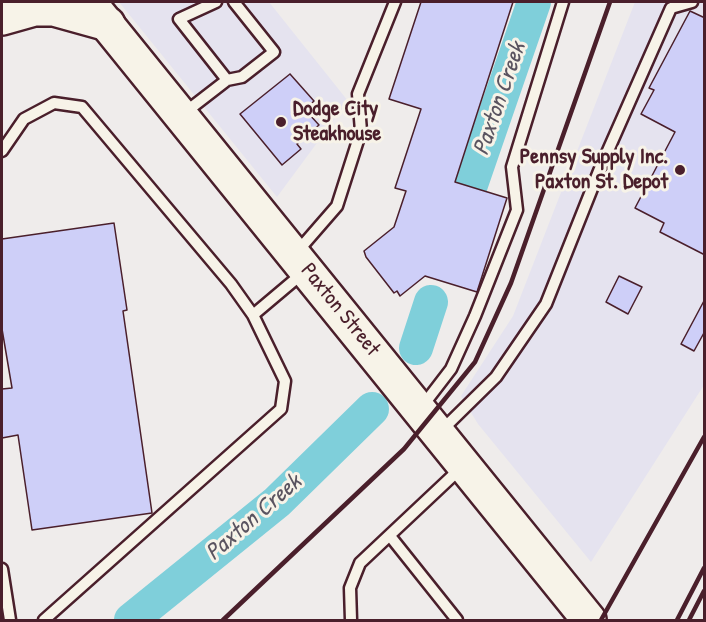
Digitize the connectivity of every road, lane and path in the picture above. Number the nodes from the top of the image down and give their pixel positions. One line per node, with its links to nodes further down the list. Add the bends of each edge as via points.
1 (216, 2): 8 (lane, via 179,19)
2 (234, 2): 8 (lane, via 274,52 242,77)
3 (394, 2): 11 (lane, via 358,94 361,131 337,206)
4 (563, 2): 13 (lane, via 512,167 517,210)
5 (692, 2): 13 (lane, via 671,8 546,304 496,377)
6 (99, 13): 7 (main road, via 34,9); 9 (main road, Paxton Street)
7 (2, 18)
8 (227, 80): 9 (lane)
9 (182, 115): 11 (main road, Paxton Street)
10 (2, 151): 12 (lane, via 24,119 54,103 82,106)
11 (302, 262): 12 (lane); 13 (main road, Paxton Street)
12 (253, 315): 20 (lane, via 285,381 281,409)
13 (429, 421): 14 (main road, Paxton Street)
14 (465, 465): 15 (lane); 18 (main road, Paxton Street)
15 (390, 536): 21 (lane, via 360,563 350,588); 22 (lane)
16 (2, 569): 17 (lane)
17 (3, 586): 19 (lane)
18 (586, 616)
19 (10, 621)
20 (44, 621)
21 (351, 621)
22 (457, 621)

